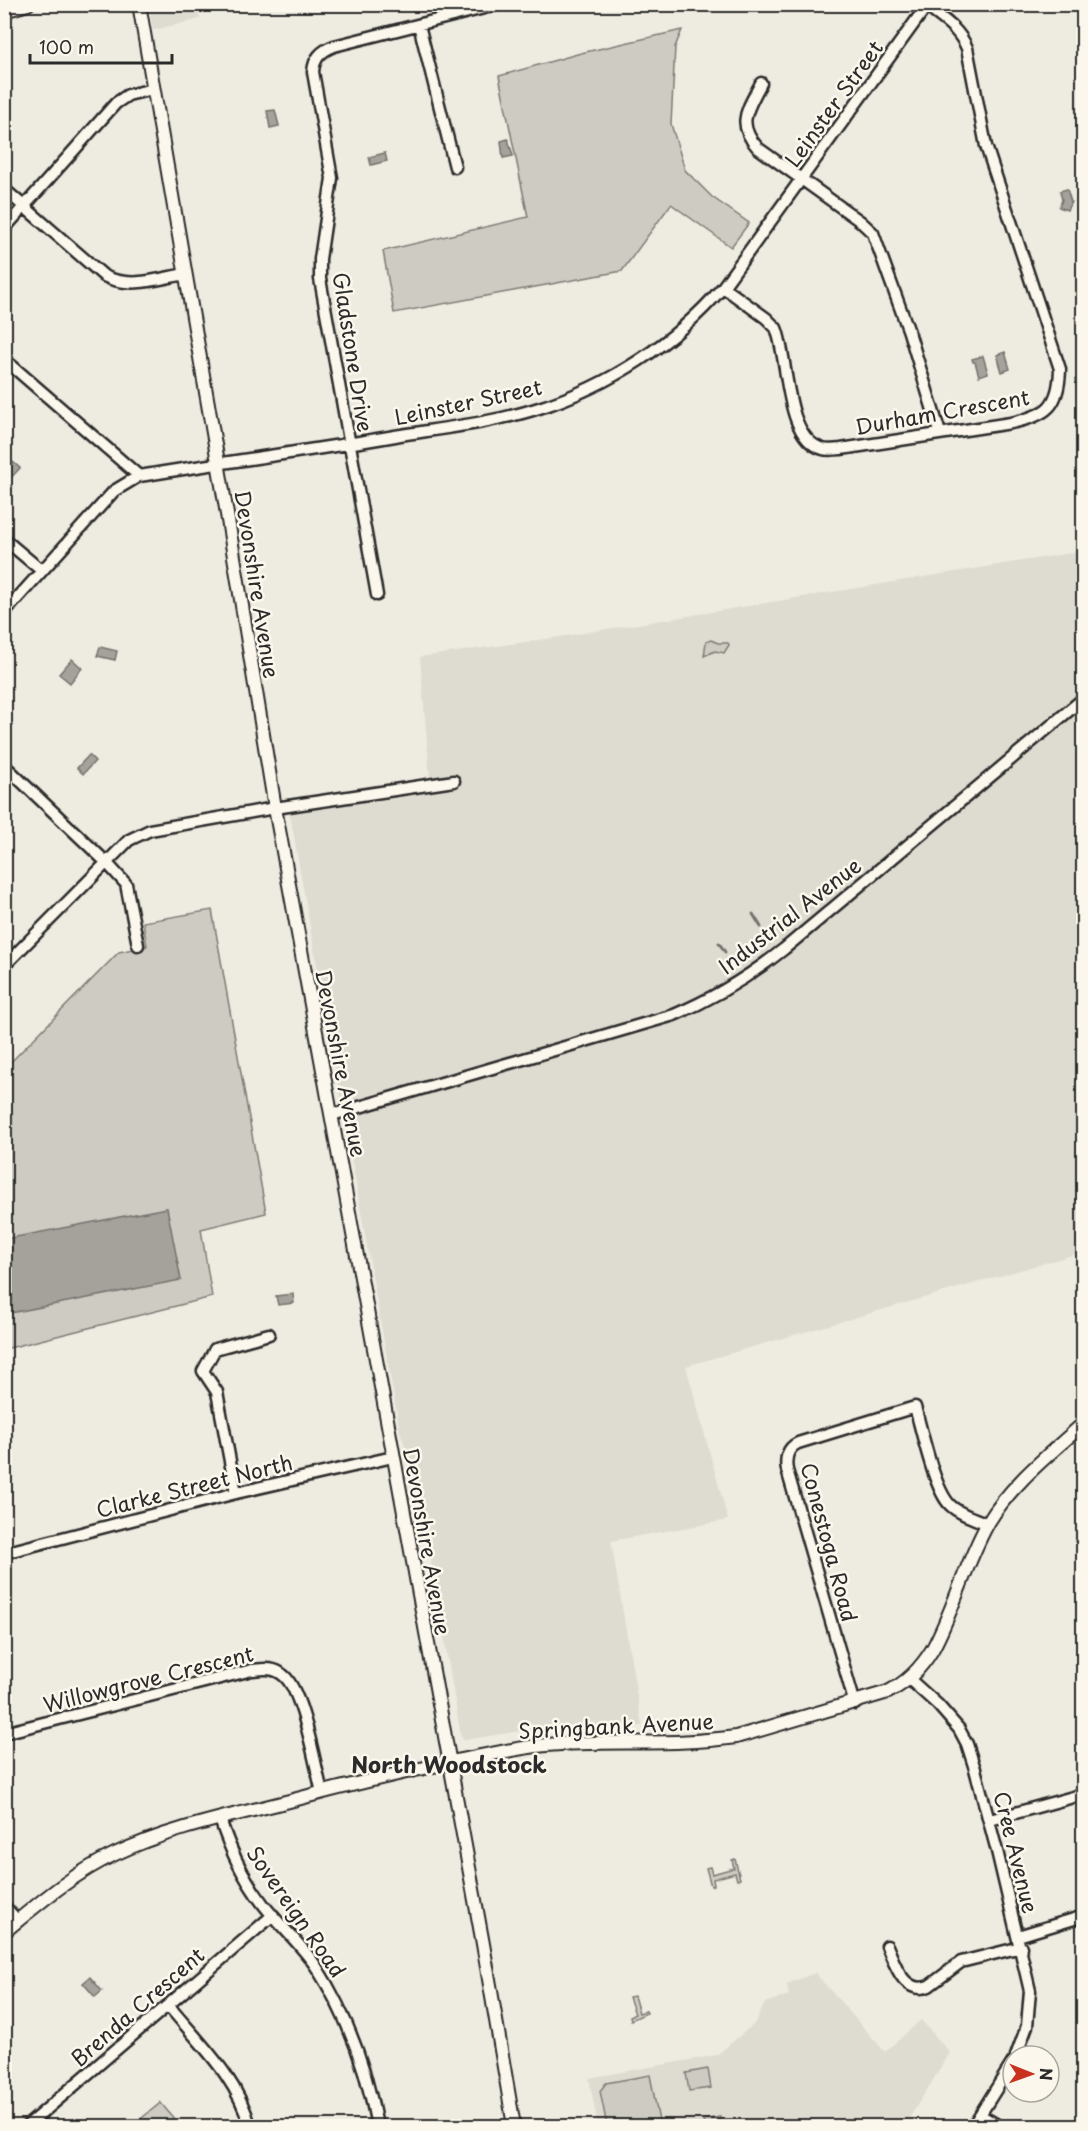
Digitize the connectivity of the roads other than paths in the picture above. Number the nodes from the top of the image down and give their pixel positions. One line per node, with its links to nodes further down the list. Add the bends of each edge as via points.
1 (28, 4): 5 (main road)
2 (139, 4): 8 (main road, Devonshire Avenue)
3 (500, 4): 6 (street, Gladstone Drive)
4 (926, 5): 10 (street, Leinster Street); 17 (street, Durham Crescent, via 953,26 967,48 986,146 1060,369 1057,395 1046,411 1034,418)
5 (4, 11)
6 (419, 25): 9 (street); 18 (street, Gladstone Drive, via 327,49 314,65 332,178 320,279)
7 (761, 83): 10 (street, via 745,118 747,133 758,148)
8 (153, 89): 12 (street, via 117,103); 14 (main road, Devonshire Avenue)
9 (455, 167)
10 (803, 179): 15 (street, Leinster Street); 17 (street, via 869,228 876,238)
11 (4, 189): 12 (street)
12 (25, 206): 13 (street); 14 (street, via 114,281 135,283)
13 (4, 229)
14 (185, 274): 19 (main road, Devonshire Avenue)
15 (723, 287): 17 (street, Durham Crescent, via 776,328 793,411 811,442 822,449 841,449); 18 (street, Leinster Street, via 654,350 580,393 494,419)
16 (4, 359): 20 (street)
17 (939, 433)
18 (349, 444): 19 (street, Leinster Street); 23 (street, Gladstone Drive)
19 (218, 465): 20 (street, Leinster Street); 28 (main road, Devonshire Avenue)
20 (139, 476): 22 (street, Leinster Street, via 114,491)
21 (4, 539): 22 (street)
22 (42, 571): 24 (street, Leinster Street)
23 (376, 595)
24 (4, 613)
25 (1083, 698): 32 (street, Industrial Avenue, via 784,949 724,991 674,1015)
26 (4, 765): 29 (street)
27 (454, 782): 28 (street)
28 (275, 808): 29 (street, via 150,830 129,840); 32 (main road, Devonshire Avenue)
29 (106, 862): 30 (street, via 129,891); 31 (street)
30 (138, 945)
31 (6, 961)
32 (332, 1115): 35 (main road, Devonshire Avenue)
33 (269, 1334): 36 (street, via 215,1349 203,1371 217,1392)
34 (1082, 1427): 37 (main road, Springbank Avenue, via 1015,1486)
35 (393, 1456): 36 (street, Clarke Street North); 42 (main road, Devonshire Avenue)
36 (236, 1493): 38 (street, Clarke Street North)
37 (988, 1524): 39 (main road, Springbank Avenue, via 938,1638); 40 (street, Conestoga Road, via 946,1500 915,1407 795,1444 787,1455 787,1470)
38 (4, 1553)
39 (908, 1678): 40 (main road, Springbank Avenue, via 888,1692); 46 (street, Cree Avenue, via 941,1707 966,1742)
40 (855, 1704): 42 (main road, Springbank Avenue, via 736,1737 546,1745)
41 (4, 1733): 43 (street, Willowgrove Crescent, via 252,1670 274,1669 283,1674 297,1694)
42 (449, 1763): 43 (main road, Springbank Avenue); 61 (main road, Devonshire Avenue)
43 (322, 1792): 45 (main road, Springbank Avenue)
44 (1083, 1794): 46 (street)
45 (220, 1819): 48 (street, Sovereign Road, via 238,1866); 50 (main road, Springbank Avenue, via 161,1835 114,1854 74,1877)
46 (990, 1820): 52 (street, Cree Avenue)
47 (4, 1906): 50 (street)
48 (273, 1915): 54 (street, Brenda Crescent); 60 (street, Sovereign Road, via 316,1967 343,2016 367,2076)
49 (1083, 1916): 52 (street)
50 (18, 1921): 51 (main road, Springbank Avenue)
51 (4, 1932)
52 (1019, 1942): 53 (street, via 961,1962 929,1986 920,1988 910,1986 897,1970); 55 (street, Cree Avenue, via 1029,1982 1030,2008)
53 (887, 1946)
54 (168, 2005): 58 (street, Brenda Crescent); 59 (street, via 230,2080)
55 (1021, 2044)
56 (1001, 2081): 57 (street)
57 (980, 2115): 62 (street); 63 (street)
58 (27, 2127)
59 (250, 2127)
60 (377, 2127)
61 (514, 2127)
62 (973, 2127)
63 (999, 2127)

